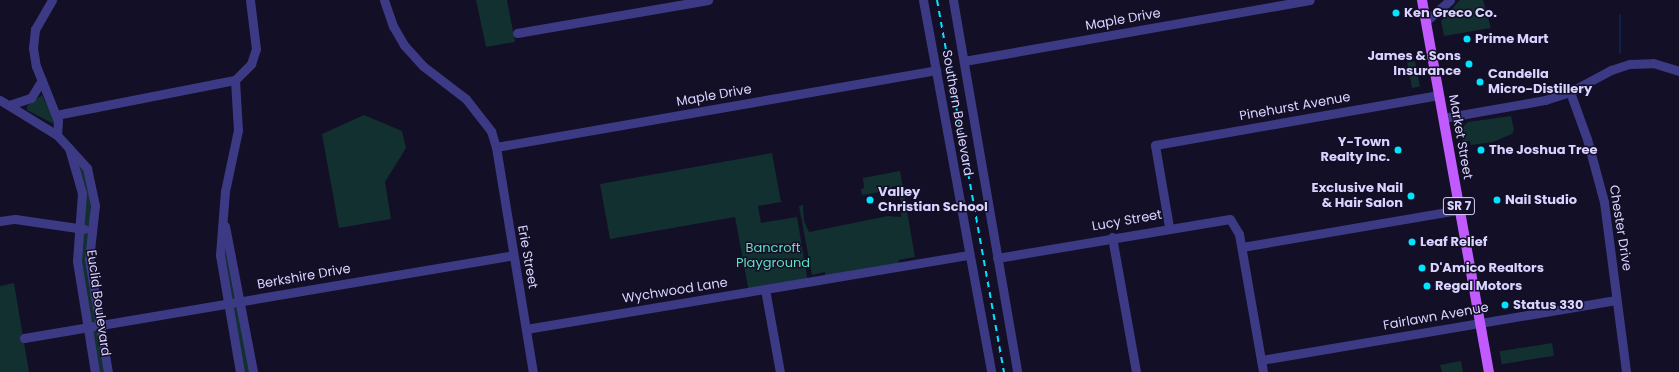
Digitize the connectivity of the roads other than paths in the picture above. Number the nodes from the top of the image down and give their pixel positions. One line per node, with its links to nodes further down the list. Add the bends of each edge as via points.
1 (52, 0): 15 (street, via 39,19 33,39 34,58)
2 (250, 0): 16 (street, via 256,49 251,64)
3 (384, 0): 25 (street, Erie Street, via 393,26 404,45 423,66 476,108 489,128)
4 (708, 0): 11 (street)
5 (923, 0): 13 (street, Southern Boulevard)
6 (953, 0): 12 (street, Southern Boulevard)
7 (1310, 0): 12 (street, Maple Drive)
8 (1422, 0): 10 (main road, Market Street / SR 7)
9 (1450, 0): 10 (street)
10 (1426, 21): 18 (main road, Market Street / SR 7)
11 (517, 33)
12 (964, 62): 36 (street, Southern Boulevard)
13 (936, 70): 25 (street, Maple Drive); 35 (street, Southern Boulevard)
14 (1679, 71): 17 (street, via 1652,63 1630,64 1611,70)
15 (42, 80): 20 (street, via 31,98); 21 (street)
16 (235, 80): 21 (street); 27 (street, via 238,130 225,190)
17 (1570, 92): 22 (street, via 1528,104); 40 (street, Chester Drive, via 1602,190)
18 (1439, 95): 22 (main road, Market Street / SR 7); 29 (street, Pinehurst Avenue, via 1155,145)
19 (0, 100): 20 (street, Euclid Boulevard)
20 (9, 106): 23 (street, Euclid Boulevard)
21 (56, 115): 23 (street)
22 (1444, 118): 26 (main road, Market Street / SR 7)
23 (57, 135): 24 (street, Euclid Boulevard)
24 (68, 145): 30 (street, Euclid Boulevard, via 82,193); 31 (street, Euclid Boulevard, via 84,163 91,180 95,205)
25 (496, 147): 34 (street, Erie Street)
26 (1460, 210): 33 (street); 43 (main road, Market Street / SR 7)
27 (223, 219): 41 (street); 42 (street, via 220,255)
28 (0, 221): 30 (street, via 15,219)
29 (1169, 227): 32 (street, Lucy Street); 33 (street, Lucy Street, via 1227,218 1238,227)
30 (79, 228): 31 (street); 38 (street, Euclid Boulevard)
31 (92, 231): 37 (street, Euclid Boulevard)
32 (1112, 237): 36 (street, Lucy Street); 57 (street)
33 (1242, 247): 48 (street, Lucy Street)
34 (513, 255): 41 (street, Berkshire Drive); 46 (street, Erie Street)
35 (970, 255): 39 (street, Wychwood Lane); 55 (street, Southern Boulevard)
36 (997, 258): 56 (street, Southern Boulevard)
37 (91, 271): 38 (street); 44 (street, Euclid Boulevard)
38 (78, 273): 45 (street, Euclid Boulevard)
39 (765, 289): 46 (street, Wychwood Lane); 54 (street)
40 (1616, 300): 43 (street, Fairlawn Avenue); 60 (street, Chester Drive)
41 (240, 301): 42 (street, Berkshire Drive); 52 (street)
42 (228, 303): 44 (street, Berkshire Drive); 51 (street)
43 (1480, 323): 48 (street, Fairlawn Avenue); 59 (main road, Market Street / SR 7)
44 (100, 325): 45 (street, Berkshire Drive); 50 (street, Euclid Boulevard)
45 (88, 327): 47 (street, Berkshire Drive); 49 (street, Euclid Boulevard)
46 (526, 329): 53 (street, Erie Street)
47 (24, 338)
48 (1261, 360): 58 (street, Lucy Street)
49 (95, 372)
50 (108, 372)
51 (240, 372)
52 (253, 372)
53 (533, 372)
54 (780, 372)
55 (991, 372)
56 (1017, 372)
57 (1136, 372)
58 (1264, 372)
59 (1489, 372)
60 (1626, 372)

